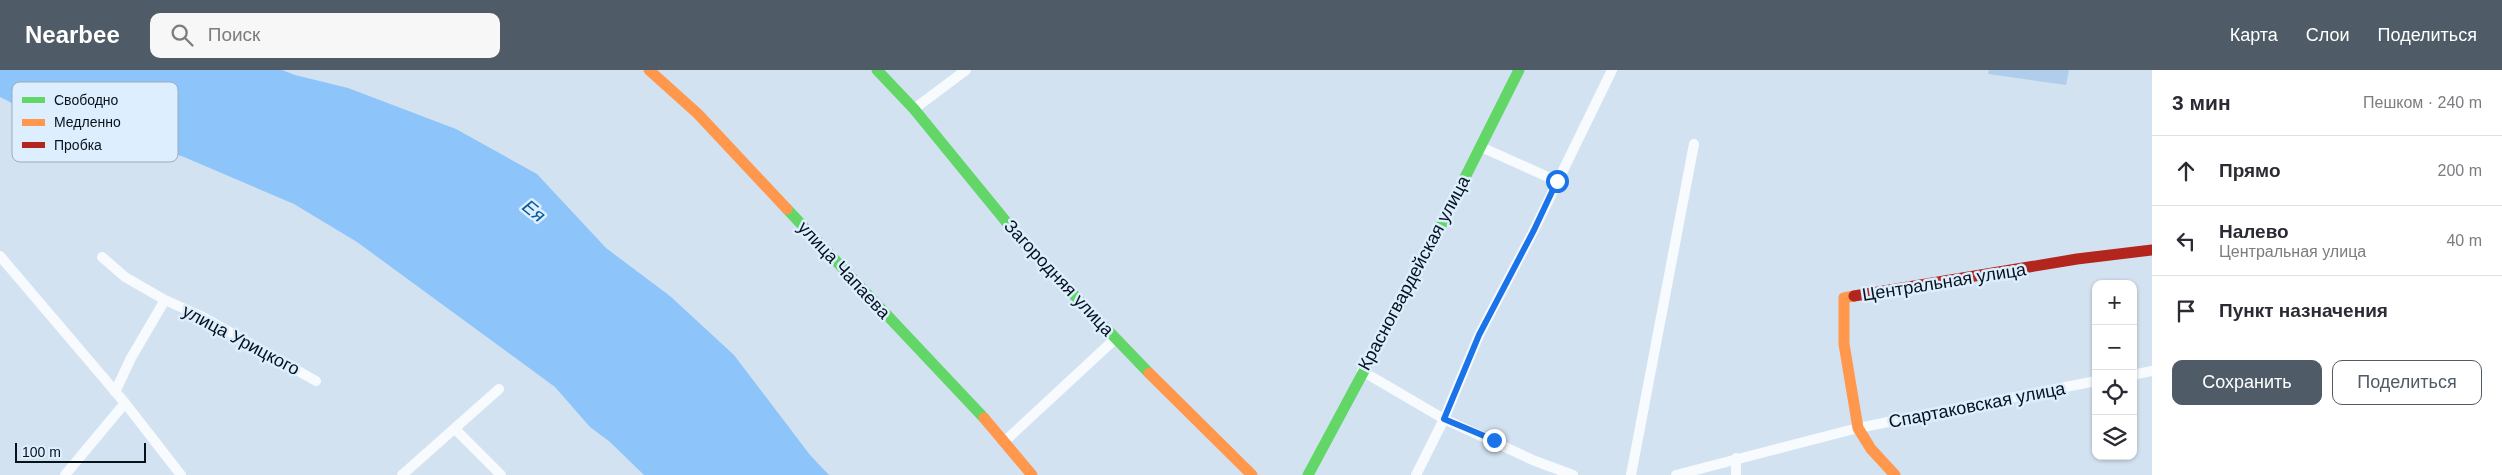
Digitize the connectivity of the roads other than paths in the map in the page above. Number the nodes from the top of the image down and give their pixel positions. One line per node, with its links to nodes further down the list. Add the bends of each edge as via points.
1 (649, 70): 26 (street, улица Чапаева, via 698,114)
2 (878, 70): 6 (street, Загородняя улица)
3 (966, 70): 6 (street)
4 (1519, 70): 8 (street, Красногвардейская улица)
5 (1612, 70): 9 (street, via 1592,116)
6 (914, 109): 14 (street, Загородняя улица, via 1022,242)
7 (1694, 144): 37 (street)
8 (1481, 147): 9 (street); 15 (street, Красногвардейская улица)
9 (1557, 181): 23 (street, via 1479,335)
10 (2152, 250): 24 (street, Центральная улица, via 2077,259 1844,298 1844,344)
11 (0, 256): 21 (street)
12 (102, 257): 13 (street, улица Урицкого, via 125,277)
13 (165, 300): 18 (street, улица Урицкого, via 203,317); 21 (street, улица Урицкого)
14 (1115, 339): 26 (street); 33 (street, Загородняя улица)
15 (1362, 371): 23 (street); 34 (street, Красногвардейская улица)
16 (2152, 371): 17 (street)
17 (2137, 374)
18 (316, 381)
19 (2092, 382): 24 (street, Спартаковская улица)
20 (499, 389): 25 (street)
21 (115, 392): 22 (street)
22 (126, 403): 28 (street); 29 (street)
23 (1444, 419): 35 (street); 36 (street)
24 (1858, 428): 27 (street); 40 (street, via 1871,449)
25 (455, 429): 30 (street); 31 (street)
26 (1005, 441): 32 (street, улица Чапаева)
27 (1736, 458): 38 (street); 39 (street)
28 (65, 475)
29 (182, 475)
30 (402, 475)
31 (501, 475)
32 (1032, 475)
33 (1252, 475)
34 (1308, 475)
35 (1416, 475)
36 (1573, 475)
37 (1630, 475)
38 (1676, 475)
39 (1736, 475)
40 (1895, 475)

